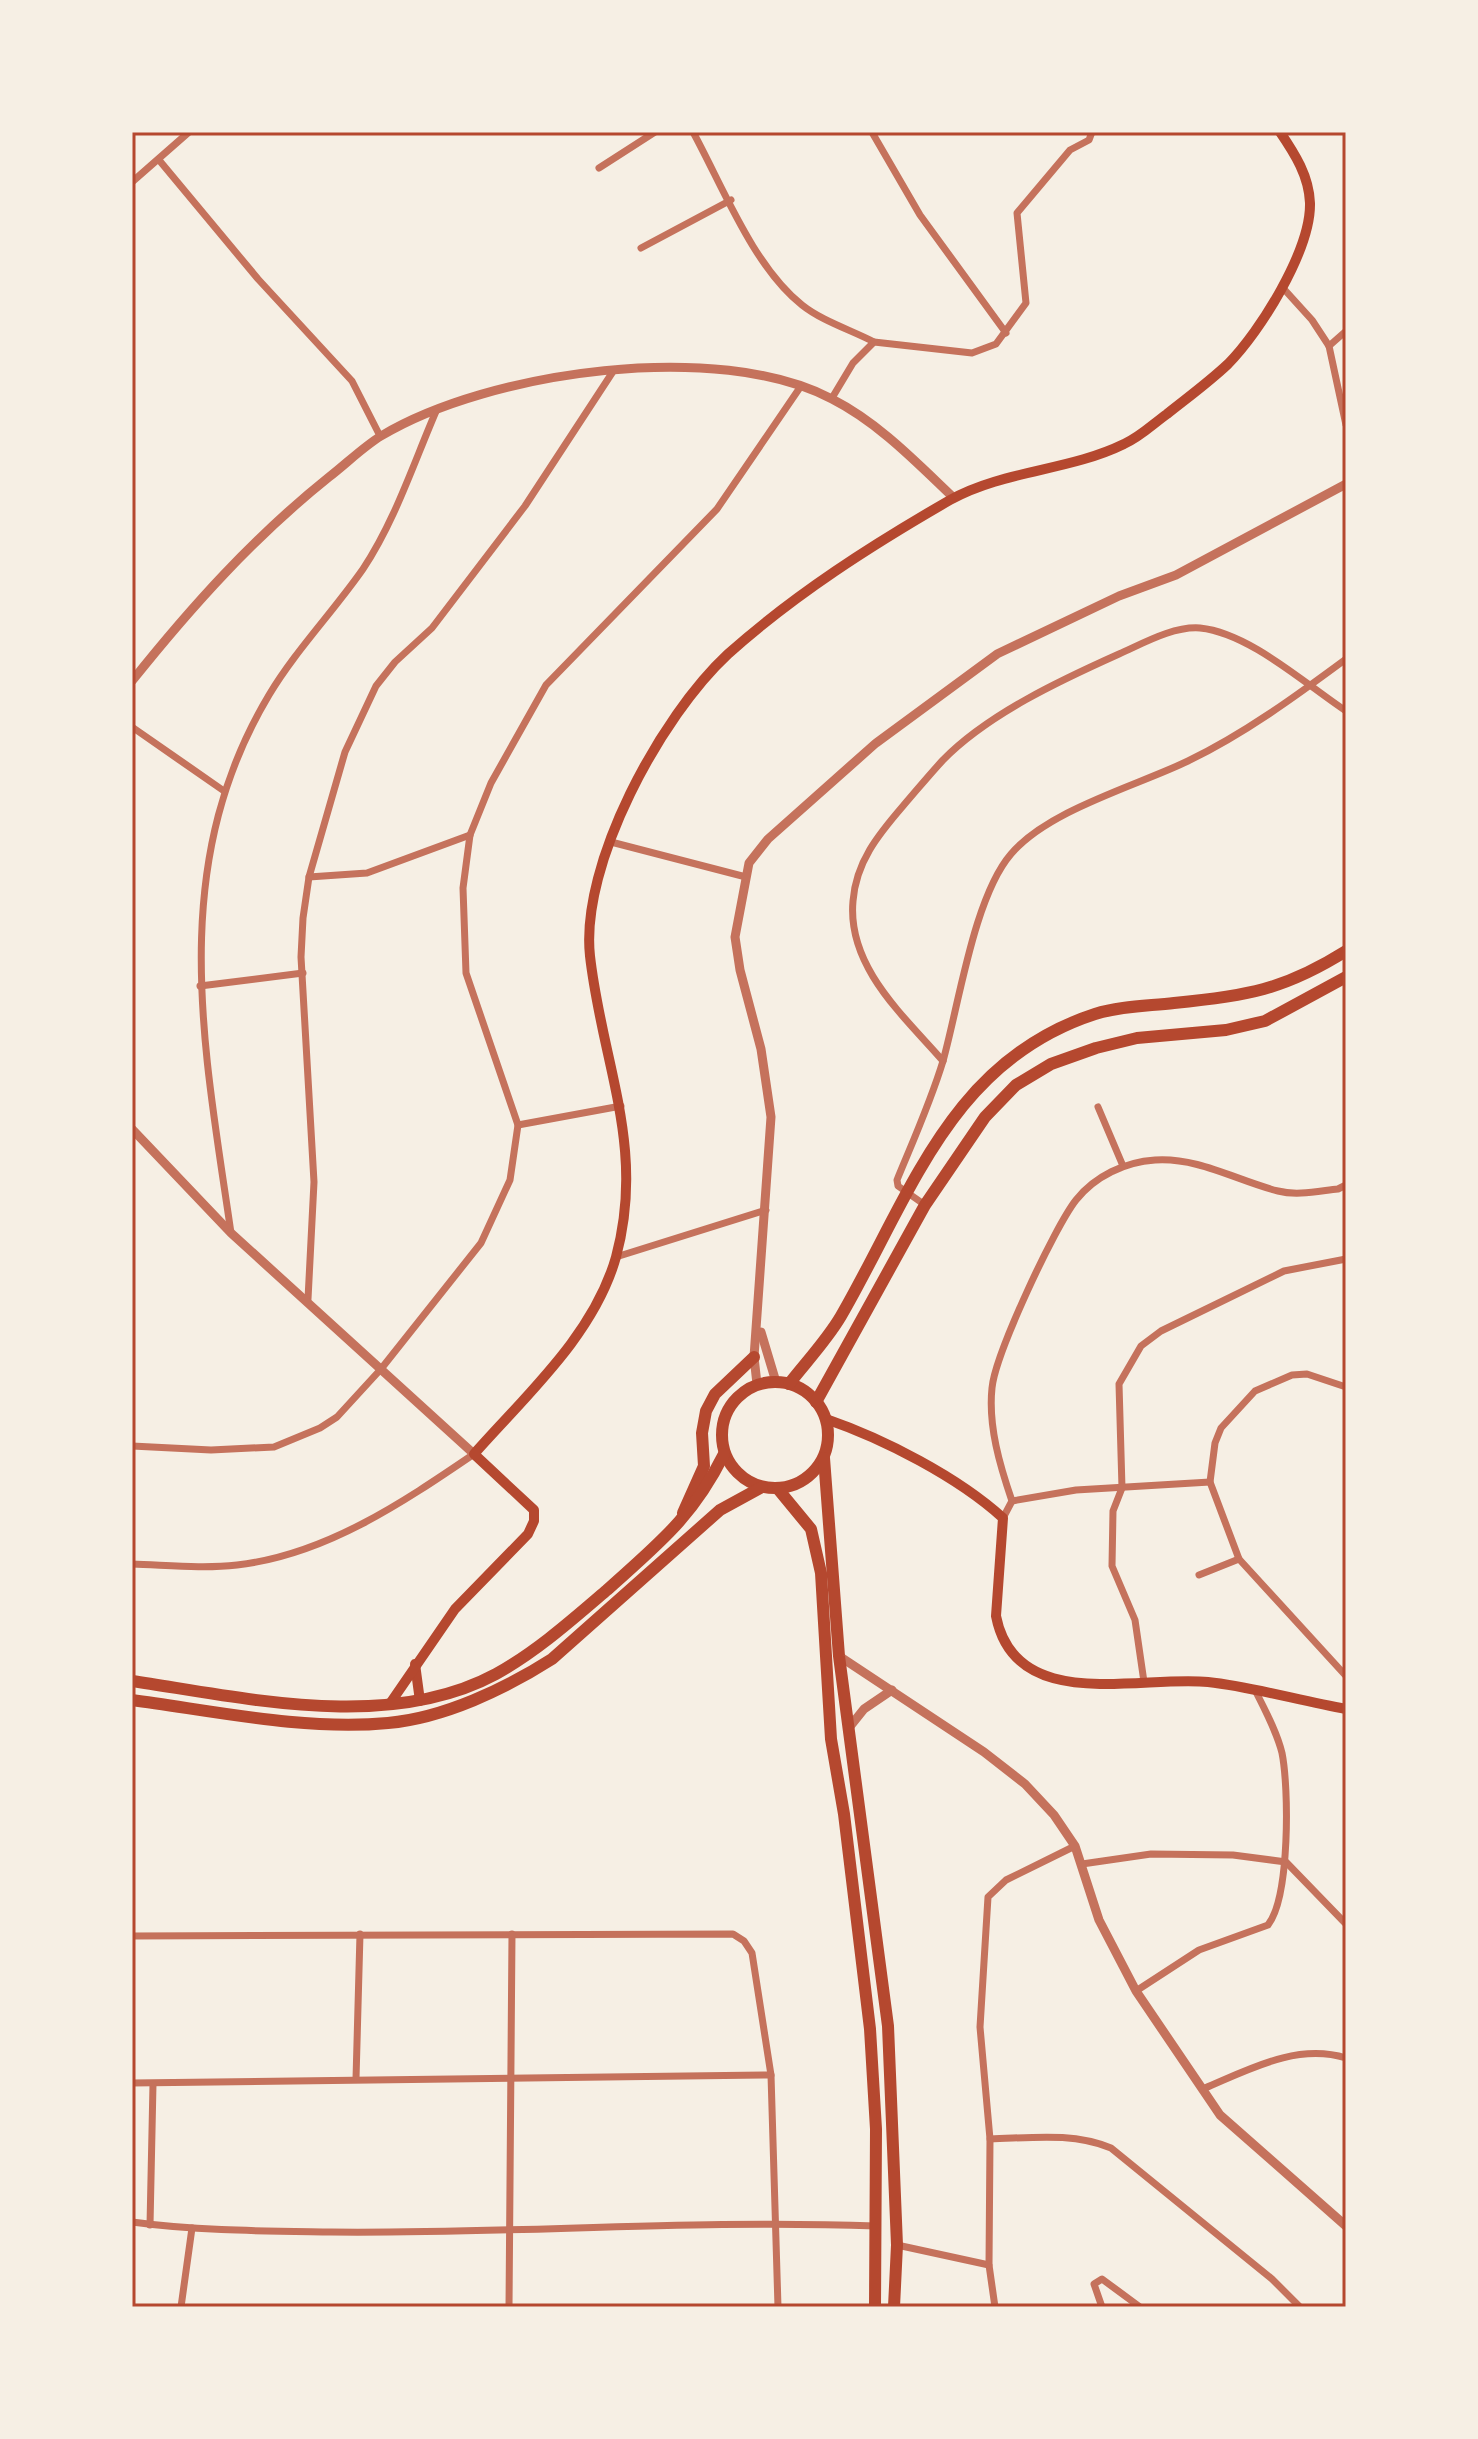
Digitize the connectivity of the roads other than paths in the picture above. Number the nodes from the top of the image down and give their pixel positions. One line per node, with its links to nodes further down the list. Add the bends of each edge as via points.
1 (189, 132): 7 (street)
2 (654, 132): 8 (street)
3 (693, 132): 12 (street)
4 (1092, 132): 16 (street, via 1017,213 1026,303)
5 (1280, 132): 14 (main road, via 1304,171 1310,204 1305,238)
6 (873, 134): 16 (street, via 920,215)
7 (159, 160): 9 (street); 24 (street, via 352,381)
8 (599, 168)
9 (141, 173): 10 (street); 11 (street)
10 (132, 174)
11 (132, 182)
12 (731, 200): 13 (street); 17 (street, via 758,257 784,288 804,307)
13 (641, 248)
14 (1283, 288): 18 (street); 26 (main road, via 1230,362 1130,442)
15 (1346, 331): 18 (street)
16 (1006, 333): 17 (street, via 996,344 972,353)
17 (874, 342): 21 (street, via 853,363)
18 (1329, 346): 23 (street)
19 (614, 370): 20 (street, via 730,371); 22 (street, via 517,383); 35 (street, via 525,506 432,628 376,686 332,794)
20 (801, 386): 21 (street); 33 (street, via 717,509 546,685 491,783)
21 (832, 398): 26 (street, via 902,448)
22 (437, 409): 24 (street); 32 (street, via 379,542 268,695)
23 (1346, 425)
24 (380, 436): 28 (street, via 233,562)
25 (1346, 484): 36 (street, via 1176,575 997,654 876,743 768,839 749,863)
26 (954, 498): 34 (main road, via 793,598 724,658 652,752)
27 (1346, 659): 29 (street)
28 (132, 681)
29 (1309, 687): 30 (street); 41 (street, via 1223,742 1098,799 1011,853 983,908); 41 (street, via 1236,637 1195,628 1157,637 1054,683 943,760 873,842 859,870 853,902 864,961 879,987)
30 (1346, 711)
31 (132, 727): 32 (street)
32 (224, 791): 40 (street, via 202,895)
33 (470, 835): 35 (street, via 367,873); 44 (street, via 463,888 466,973)
34 (611, 842): 36 (street); 42 (main road, via 596,886 589,952)
35 (309, 877): 38 (street)
36 (746, 877): 50 (street, via 735,937 771,1117)
37 (1346, 951): 48 (highway, via 1287,984 1256,994 1100,1012 1059,1027 1013,1054 969,1095)
38 (303, 973): 40 (street); 54 (street, via 314,1182)
39 (1346, 977): 49 (highway, via 1265,1021 1137,1038 1051,1064 1016,1085 985,1117)
40 (200, 986): 51 (street, via 204,1050)
41 (943, 1061): 48 (street, via 897,1180)
42 (621, 1106): 44 (street); 52 (main road, via 627,1175)
43 (1098, 1107): 46 (street)
44 (518, 1125): 57 (street, via 510,1180 481,1243)
45 (132, 1129): 51 (street)
46 (1123, 1166): 47 (street, via 1182,1160 1295,1193); 71 (street, via 1077,1199 1061,1224 995,1369 994,1427)
47 (1346, 1185)
48 (907, 1193): 49 (street); 58 (highway, via 839,1319)
49 (925, 1205): 61 (highway)
50 (766, 1210): 52 (street); 55 (street)
51 (231, 1233): 54 (street)
52 (616, 1257): 64 (main road, via 590,1317)
53 (1346, 1259): 69 (street, via 1284,1271 1141,1346 1119,1384)
54 (308, 1299): 57 (street)
55 (759, 1321): 56 (street); 58 (street, via 767,1361)
56 (754, 1357): 59 (street); 73 (highway, via 715,1394 706,1411 704,1466)
57 (381, 1369): 63 (street, via 337,1417 296,1441 249,1449); 64 (street)
58 (783, 1383): 59 (highway); 61 (highway)
59 (757, 1384): 65 (highway, via 732,1402 723,1420)
60 (1346, 1387): 67 (street, via 1307,1374 1255,1391 1221,1428)
61 (816, 1402): 62 (highway)
62 (826, 1419): 66 (highway, via 829,1439); 72 (main road, via 952,1479)
63 (132, 1446)
64 (474, 1454): 75 (street, via 384,1512 318,1544 240,1565); 78 (main road, via 528,1501 534,1521 528,1534 455,1609)
65 (724, 1454): 68 (highway, via 733,1469); 73 (highway, via 704,1495)
66 (824, 1458): 70 (highway, via 813,1474); 77 (highway)
67 (1210, 1482): 69 (street); 74 (street)
68 (762, 1487): 70 (highway); 84 (highway, via 720,1510 687,1537 552,1659 446,1709 389,1723 290,1721)
69 (1122, 1488): 71 (street); 81 (street, via 1113,1511 1112,1566 1135,1620)
70 (778, 1489): 109 (highway, via 807,1520 819,1553 831,1739 870,2029)
71 (1012, 1501): 72 (street)
72 (1003, 1518): 81 (main road, via 996,1616 1012,1653 1063,1683)
73 (676, 1528): 85 (highway, via 540,1645 494,1675)
74 (1239, 1559): 76 (street); 79 (street)
75 (132, 1564)
76 (1199, 1575)
77 (839, 1656): 82 (street); 88 (highway)
78 (415, 1664): 85 (main road); 86 (main road)
79 (1346, 1676)
80 (132, 1681): 86 (highway, via 349,1707)
81 (1144, 1682): 83 (main road, via 1180,1679)
82 (892, 1690): 88 (street, via 864,1709); 89 (street, via 1025,1784)
83 (1255, 1690): 87 (main road); 90 (street, via 1281,1751)
84 (132, 1700)
85 (420, 1701): 86 (highway)
86 (389, 1705)
87 (1346, 1709)
88 (848, 1729): 112 (highway, via 888,2026)
89 (1075, 1846): 91 (street); 104 (street, via 1006,1880 988,1897 980,2027)
90 (1286, 1862): 91 (street, via 1151,1854); 92 (street); 96 (street, via 1268,1925 1199,1950)
91 (1082, 1864): 96 (street, via 1099,1920)
92 (1346, 1924)
93 (360, 1934): 94 (street); 95 (street); 99 (street)
94 (512, 1934): 98 (street, via 733,1934 752,1953); 100 (street)
95 (132, 1936)
96 (1136, 1991): 103 (street)
97 (1346, 2058): 103 (street, via 1297,2054)
98 (771, 2075): 100 (street); 106 (street)
99 (356, 2079): 100 (street); 102 (street)
100 (513, 2081): 111 (street)
101 (132, 2083): 102 (street)
102 (153, 2084): 108 (street)
103 (1205, 2088): 107 (street, via 1231,2126)
104 (990, 2139): 113 (street); 122 (street, via 1064,2137 1111,2148)
105 (132, 2222): 108 (street)
106 (777, 2222): 109 (street); 111 (street); 116 (street)
107 (1344, 2222)
108 (150, 2225): 110 (street)
109 (876, 2226): 117 (highway)
110 (192, 2228): 111 (street); 114 (street)
111 (509, 2232): 115 (street)
112 (897, 2245): 113 (street); 118 (highway)
113 (989, 2265): 119 (street)
114 (181, 2307)
115 (509, 2307)
116 (778, 2307)
117 (875, 2307)
118 (894, 2307)
119 (995, 2307)
120 (1102, 2307): 121 (street, via 1094,2284 1102,2279)
121 (1140, 2307)
122 (1300, 2307)

